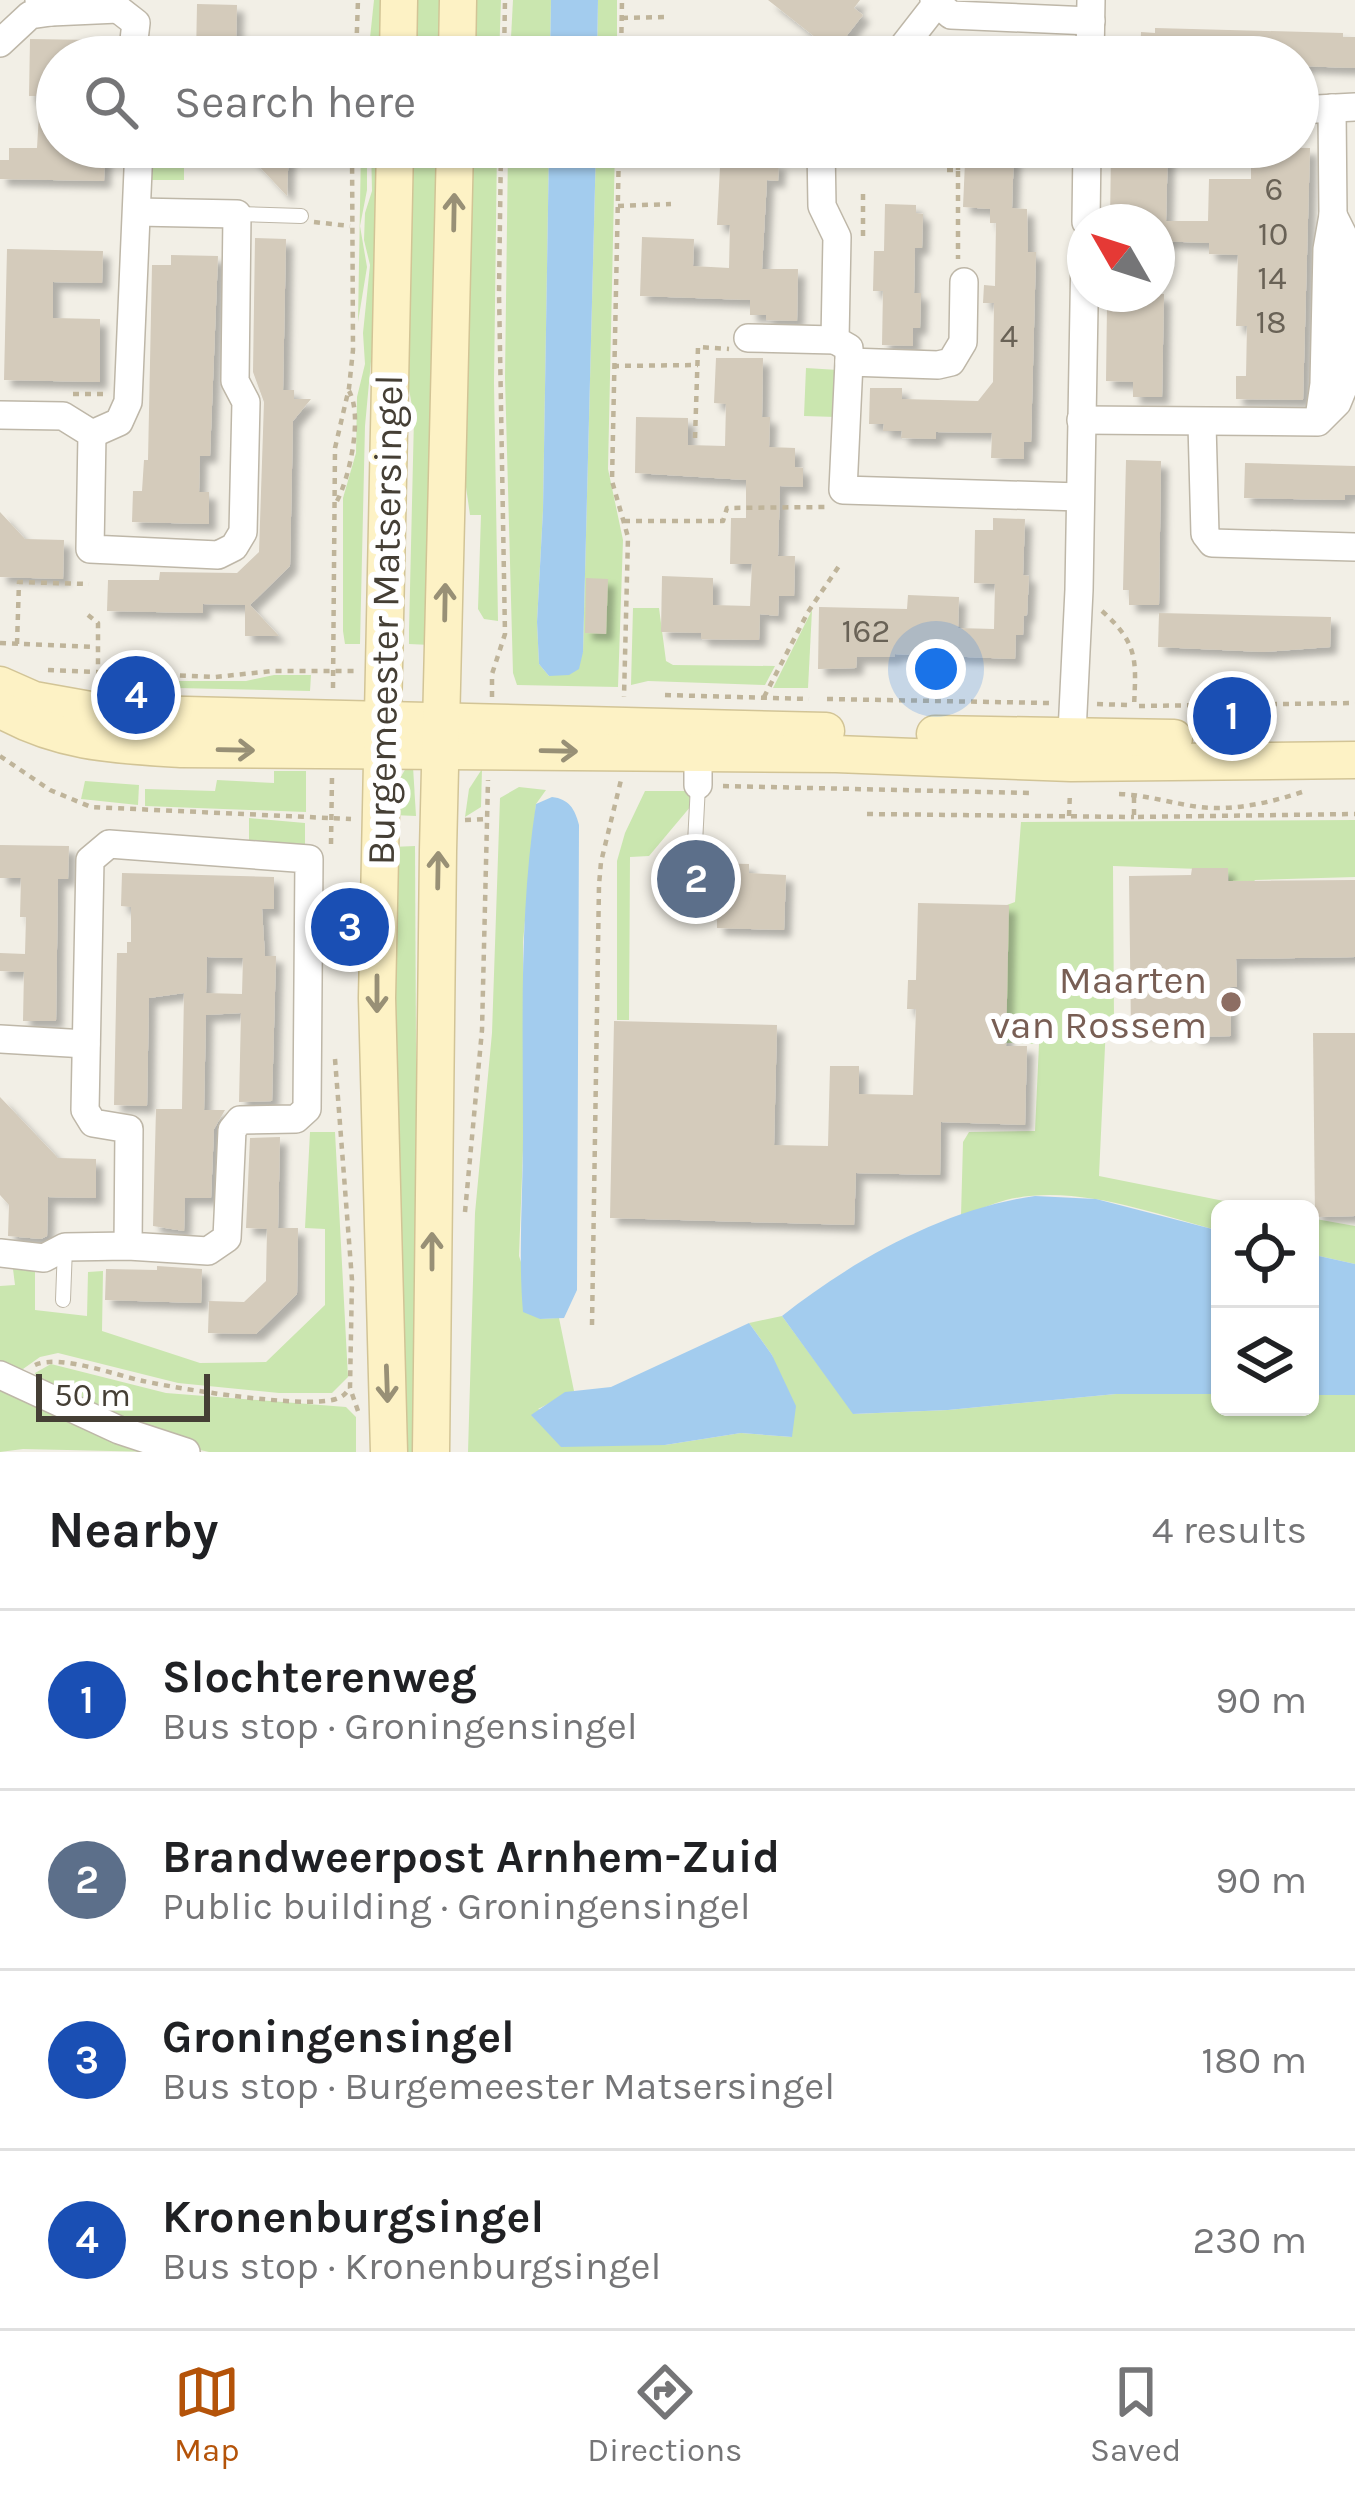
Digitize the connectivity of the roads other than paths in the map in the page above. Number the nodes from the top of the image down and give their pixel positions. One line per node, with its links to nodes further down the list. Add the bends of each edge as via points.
1 (399, 0): 8 (main road)
2 (458, 0): 9 (main road)
3 (935, 2): 6 (street, via 951,15); 10 (street)
4 (113, 5): 5 (street); 7 (street, via 136,23)
5 (45, 6): 11 (street)
6 (1091, 10)
7 (134, 36)
8 (398, 36)
9 (457, 36)
10 (910, 36)
11 (0, 43)
12 (1344, 107): 28 (street, via 1333,215 1346,241 1337,403 1318,422)
13 (138, 168): 19 (street)
14 (395, 168): 36 (main road, Burgemeester Matsersingel)
15 (455, 168): 37 (main road, Burgemeester Matsersingel, one-way to 15)
16 (821, 168): 25 (street, via 821,206 837,237)
17 (1087, 168): 18 (street)
18 (1086, 204)
19 (137, 212): 20 (street); 29 (street, via 128,402 119,422)
20 (237, 214): 21 (lane); 29 (street, via 236,381 247,402 243,532 234,547 218,554 90,550)
21 (301, 216)
22 (964, 282): 25 (street, via 963,342 951,362)
23 (1084, 312): 27 (street)
24 (748, 338): 25 (street)
25 (842, 351): 30 (street, via 843,490)
26 (0, 415): 29 (street, via 63,416)
27 (1082, 420): 28 (street); 30 (street)
28 (1202, 424): 31 (street, via 1205,534 1212,544)
29 (92, 434)
30 (1080, 497): 38 (street)
31 (1355, 547)
32 (0, 685): 35 (main road, via 107,713)
33 (0, 709): 35 (main road, one-way to 35, via 33,728 99,744)
34 (630, 723): 37 (main road, one-way to 34); 37 (main road, via 497,701); 40 (main road)
35 (333, 734): 36 (main road)
36 (382, 734): 37 (main road); 51 (main road, Burgemeester Matsersingel, one-way to 51, via 376,998)
37 (442, 734): 52 (main road, Burgemeester Matsersingel, one-way to 37)
38 (1072, 735): 39 (main road); 40 (main road); 41 (main road)
39 (1355, 736)
40 (698, 754): 42 (lane)
41 (1355, 760)
42 (694, 862)
43 (0, 1039): 44 (street)
44 (86, 1044): 45 (street, via 85,1110 93,1124 129,1130); 45 (street, via 90,860 110,844 309,859 307,1109 296,1119 240,1120 232,1130 227,1238 220,1245)
45 (128, 1246): 46 (street)
46 (65, 1247): 47 (street, via 44,1258); 48 (lane)
47 (0, 1253)
48 (63, 1300)
49 (10, 1380): 50 (street)
50 (186, 1452)
51 (389, 1452)
52 (431, 1452)

